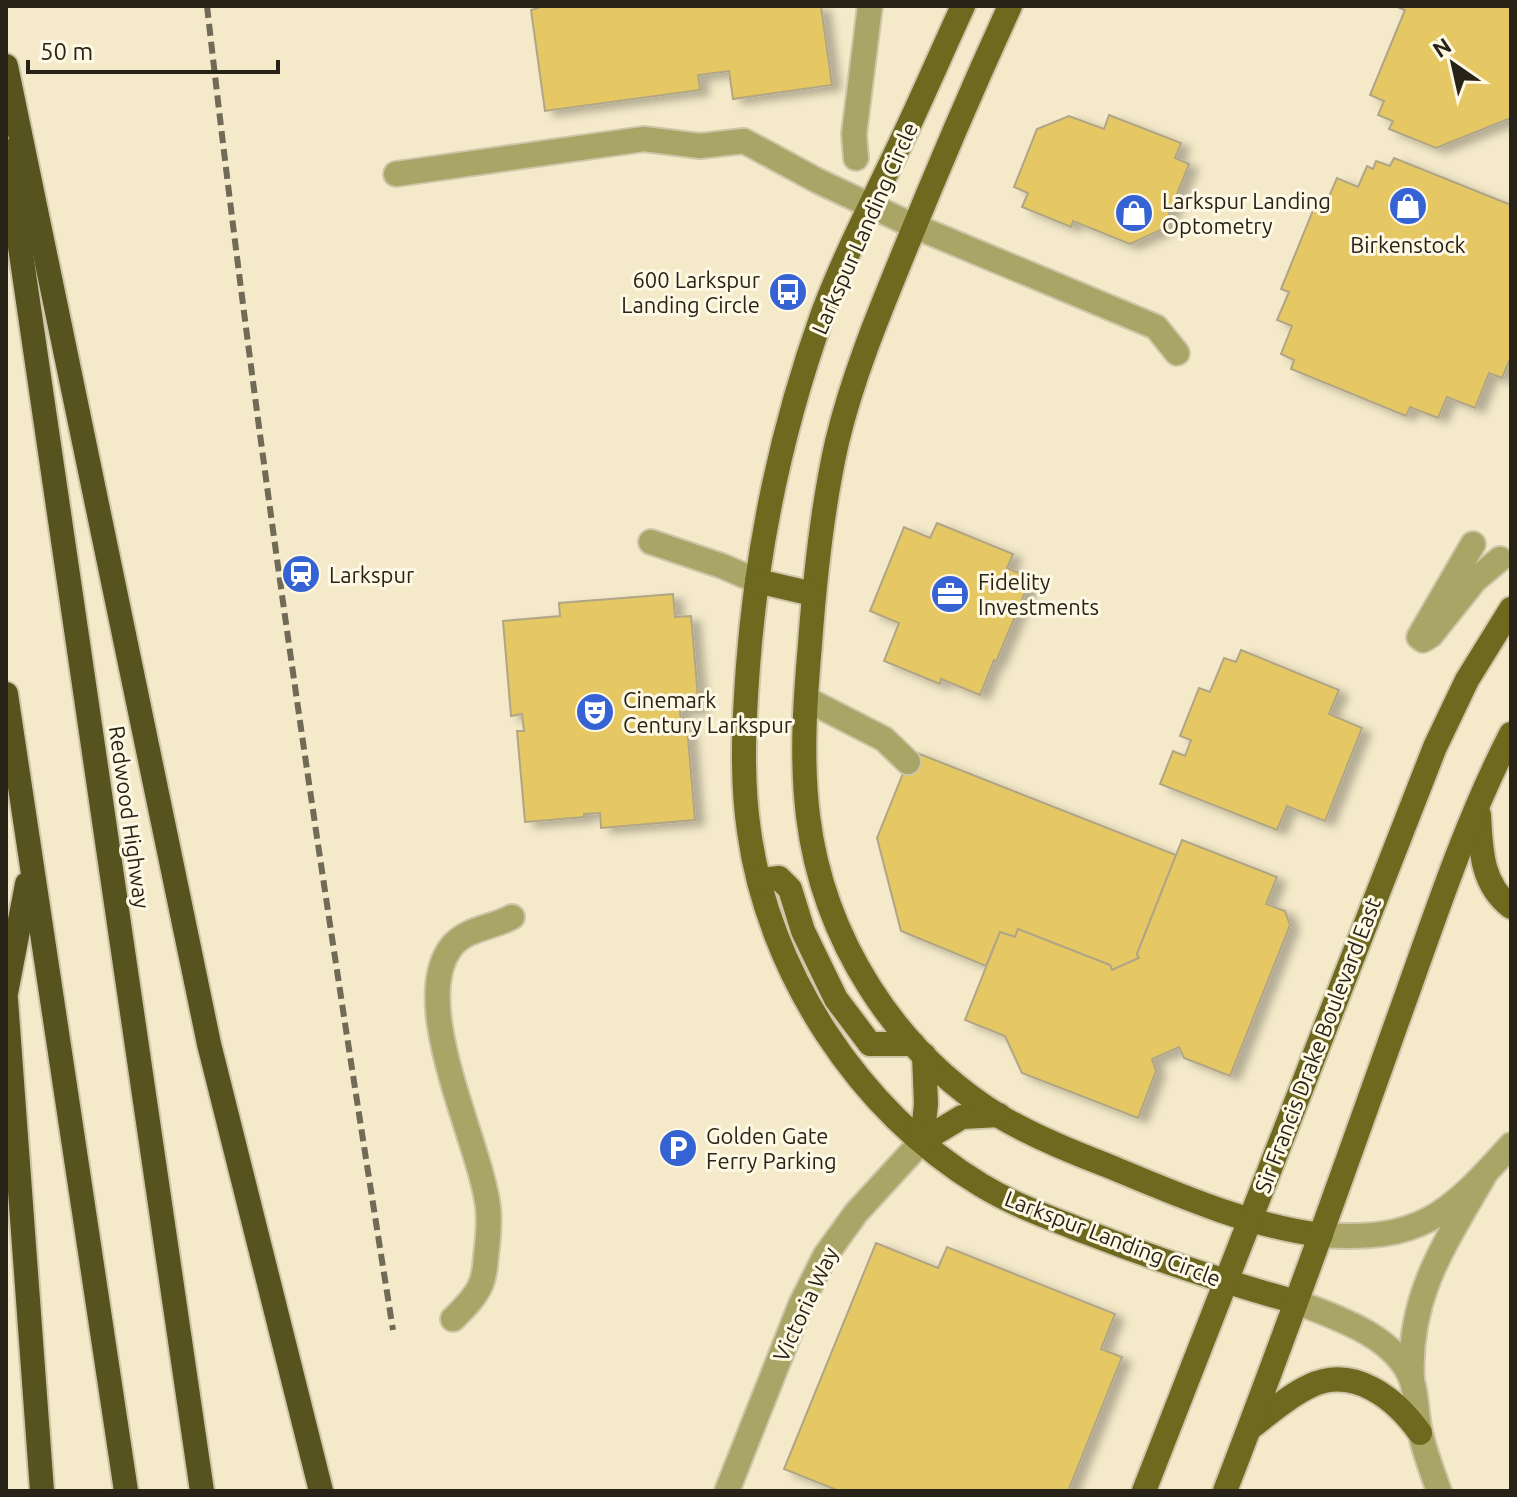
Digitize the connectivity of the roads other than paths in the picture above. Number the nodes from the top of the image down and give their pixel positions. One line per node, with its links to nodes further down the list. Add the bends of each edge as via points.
1 (870, 6): 6 (street, via 854,134)
2 (963, 6): 8 (main road, Larkspur Landing Circle)
3 (1010, 6): 9 (main road, Larkspur Landing Circle)
4 (6, 66): 44 (highway, via 209,1044)
5 (6, 151): 43 (highway, Redwood Highway)
6 (856, 158)
7 (396, 174): 8 (street, via 644,139 700,146 744,141)
8 (870, 205): 9 (street); 14 (main road, Larkspur Landing Circle, via 823,313 795,400)
9 (914, 226): 10 (street, via 1156,327); 15 (main road, Larkspur Landing Circle, via 845,414)
10 (1177, 353)
11 (651, 542): 14 (street)
12 (1473, 544): 13 (street, via 1419,637 1423,640)
13 (1500, 559)
14 (757, 581): 15 (main road); 23 (main road, Larkspur Landing Circle, via 745,760 748,821)
15 (813, 594): 18 (main road, Larkspur Landing Circle)
16 (1511, 609): 33 (main road, Sir Francis Drake Boulevard East, via 1467,680 1435,747)
17 (6, 694): 22 (highway)
18 (806, 699): 20 (street, via 884,739); 28 (main road, Larkspur Landing Circle, via 805,786 823,889 851,955 889,1016)
19 (1511, 734): 21 (main road)
20 (908, 762)
21 (1479, 804): 24 (main road, via 1488,879); 34 (main road)
22 (31, 866): 26 (highway); 42 (highway)
23 (759, 880): 28 (main road, via 779,878 790,889 803,931 836,999 870,1044); 30 (main road, Larkspur Landing Circle, via 783,950 810,1005 874,1094)
24 (1511, 907)
25 (512, 917): 37 (street, via 461,939 437,977 439,1027 488,1205 480,1287)
26 (6, 993)
27 (6, 1000): 41 (highway)
28 (918, 1050): 29 (main road, Larkspur Landing Circle); 30 (main road, via 926,1104)
29 (999, 1115): 30 (main road, via 962,1117); 33 (main road, Larkspur Landing Circle, via 1064,1148)
30 (922, 1141): 35 (main road, Larkspur Landing Circle, via 1002,1197); 45 (street, Victoria Way, via 856,1213 825,1256)
31 (1511, 1145): 32 (street)
32 (1485, 1174): 34 (street, via 1450,1207 1413,1227 1370,1236); 38 (street, via 1423,1290)
33 (1249, 1221): 34 (main road, Larkspur Landing Circle); 35 (main road, Sir Francis Drake Boulevard East)
34 (1321, 1235): 36 (main road)
35 (1225, 1283): 36 (main road, Larkspur Landing Circle); 46 (main road, Sir Francis Drake Boulevard East)
36 (1296, 1302): 38 (street, via 1371,1335); 39 (main road)
37 (453, 1319)
38 (1412, 1381): 40 (street)
39 (1250, 1428): 40 (main road, via 1311,1385 1335,1380 1382,1393); 47 (main road)
40 (1420, 1433): 48 (street)
41 (42, 1491)
42 (126, 1491)
43 (202, 1491)
44 (321, 1491)
45 (727, 1491)
46 (1144, 1491)
47 (1225, 1491)
48 (1439, 1491)

